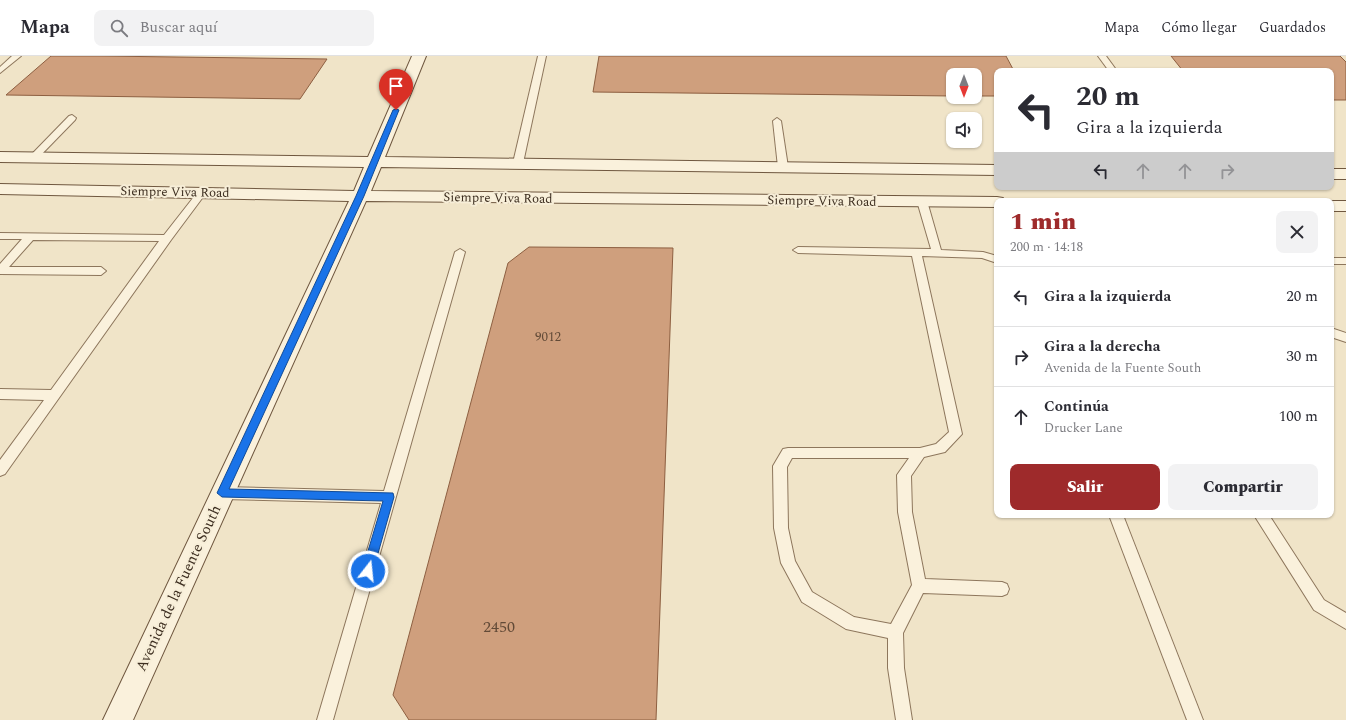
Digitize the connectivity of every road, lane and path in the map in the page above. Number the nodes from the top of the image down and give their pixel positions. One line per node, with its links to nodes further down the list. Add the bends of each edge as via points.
1 (17, 56): 6 (lane)
2 (419, 56): 11 (main road, Avenida de la Fuente South)
3 (542, 56): 12 (lane)
4 (1102, 56): 5 (lane)
5 (1111, 68)
6 (0, 70)
7 (72, 118): 10 (lane)
8 (776, 121): 13 (lane)
9 (0, 157): 10 (main road)
10 (33, 158): 11 (main road)
11 (374, 162): 12 (main road); 19 (main road, Avenida de la Fuente South)
12 (518, 164): 13 (main road)
13 (783, 167): 14 (main road)
14 (994, 170)
15 (1334, 174): 16 (main road)
16 (1346, 174)
17 (0, 189): 18 (main road, Siempre Viva Road)
18 (203, 191): 19 (main road, Siempre Viva Road); 26 (lane)
19 (360, 196): 20 (main road, Siempre Viva Road); 41 (main road, Avenida de la Fuente South)
20 (922, 201): 21 (main road, Siempre Viva Road); 30 (lane)
21 (994, 202)
22 (1334, 206): 23 (main road)
23 (1346, 206)
24 (0, 236): 25 (lane)
25 (31, 236): 26 (lane); 34 (lane, via 0,270)
26 (167, 238): 38 (lane)
27 (798, 250): 29 (lane)
28 (460, 252): 42 (lane)
29 (916, 252): 30 (lane); 39 (lane, via 956,434 940,448)
30 (937, 253): 31 (lane, via 983,255)
31 (994, 259)
32 (1334, 261): 33 (lane)
33 (1346, 261)
34 (101, 271)
35 (1334, 333): 36 (lane)
36 (1346, 338)
37 (0, 394): 38 (lane)
38 (53, 395): 40 (lane)
39 (920, 453): 45 (lane, via 904,475 904,512); 48 (lane, via 788,453 780,466 781,528 788,563 807,597 851,624)
40 (0, 470)
41 (222, 493): 42 (lane); 49 (main road, Avenida de la Fuente South)
42 (389, 497): 50 (lane)
43 (1117, 518): 52 (lane)
44 (1263, 518): 47 (lane, via 1319,605)
45 (919, 586): 46 (lane); 48 (lane)
46 (1002, 589)
47 (1346, 622)
48 (895, 632): 51 (lane, via 896,668)
49 (118, 720)
50 (325, 720)
51 (904, 720)
52 (1195, 720)

